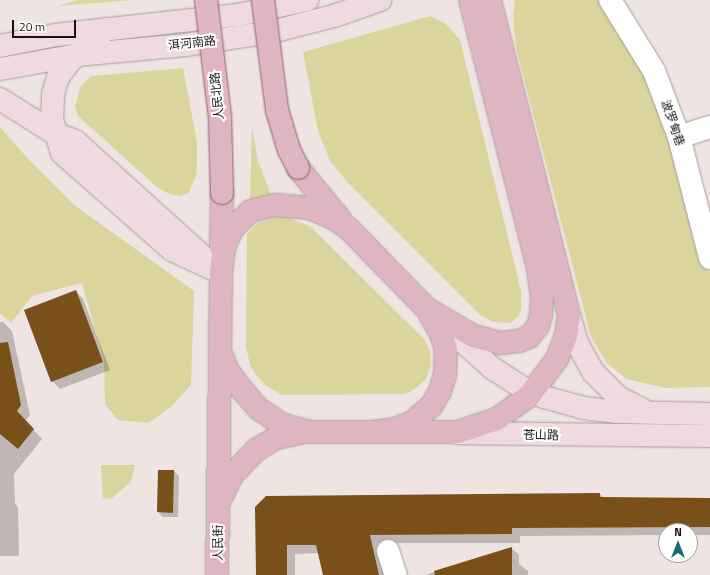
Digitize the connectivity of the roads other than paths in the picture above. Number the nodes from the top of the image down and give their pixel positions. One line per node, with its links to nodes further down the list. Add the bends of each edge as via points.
1 (206, 0): 18 (main road, 人民北路, bridge, via 220,117)
2 (263, 0): 16 (main road, bridge, via 277,110 289,150 298,168)
3 (308, 0): 8 (main road, 洱河南路, via 238,15)
4 (380, 0): 10 (main road, 洱河南路, via 328,18 263,34 186,45)
5 (470, 0): 19 (main road, via 538,268 542,297 541,315 538,326 529,337 514,342 500,342 473,336)
6 (490, 0): 20 (main road)
7 (610, 0): 15 (street, 波罗甸巷, via 654,71)
8 (106, 29): 9 (main road, 洱河南路, via 30,39); 10 (main road)
9 (0, 46)
10 (77, 55): 11 (main road, 洱河南路); 14 (main road, via 62,70 55,86 52,108)
11 (0, 69)
12 (0, 99): 14 (main road)
13 (710, 127): 15 (street)
14 (54, 133): 18 (main road, via 62,153 172,250)
15 (679, 137): 17 (street, 波罗甸巷)
16 (349, 229): 18 (main road, via 333,218 310,208 284,204 259,208 244,216 232,229 224,248); 19 (main road)
17 (710, 258)
18 (221, 273): 21 (main road, 人民街)
19 (428, 309): 22 (main road, via 482,361); 26 (main road, via 446,350 445,375 440,391 432,405 413,422 394,429)
20 (569, 315): 22 (main road, via 566,336 556,359); 24 (main road, via 582,355 607,388 624,401 644,411)
21 (220, 352): 25 (main road, via 235,381 259,408 284,425); 29 (main road, 人民街)
22 (532, 392): 24 (main road, via 556,401 600,410); 27 (main road, via 514,408 493,421 468,430)
23 (710, 414): 24 (main road)
24 (674, 415)
25 (309, 432): 26 (main road); 29 (main road, via 276,438 250,454 226,485)
26 (373, 432): 27 (main road, 苍山路)
27 (447, 433): 28 (main road, 苍山路)
28 (710, 436)
29 (218, 510): 31 (main road, 人民街)
30 (388, 551): 32 (street)
31 (217, 575)
32 (396, 575)

